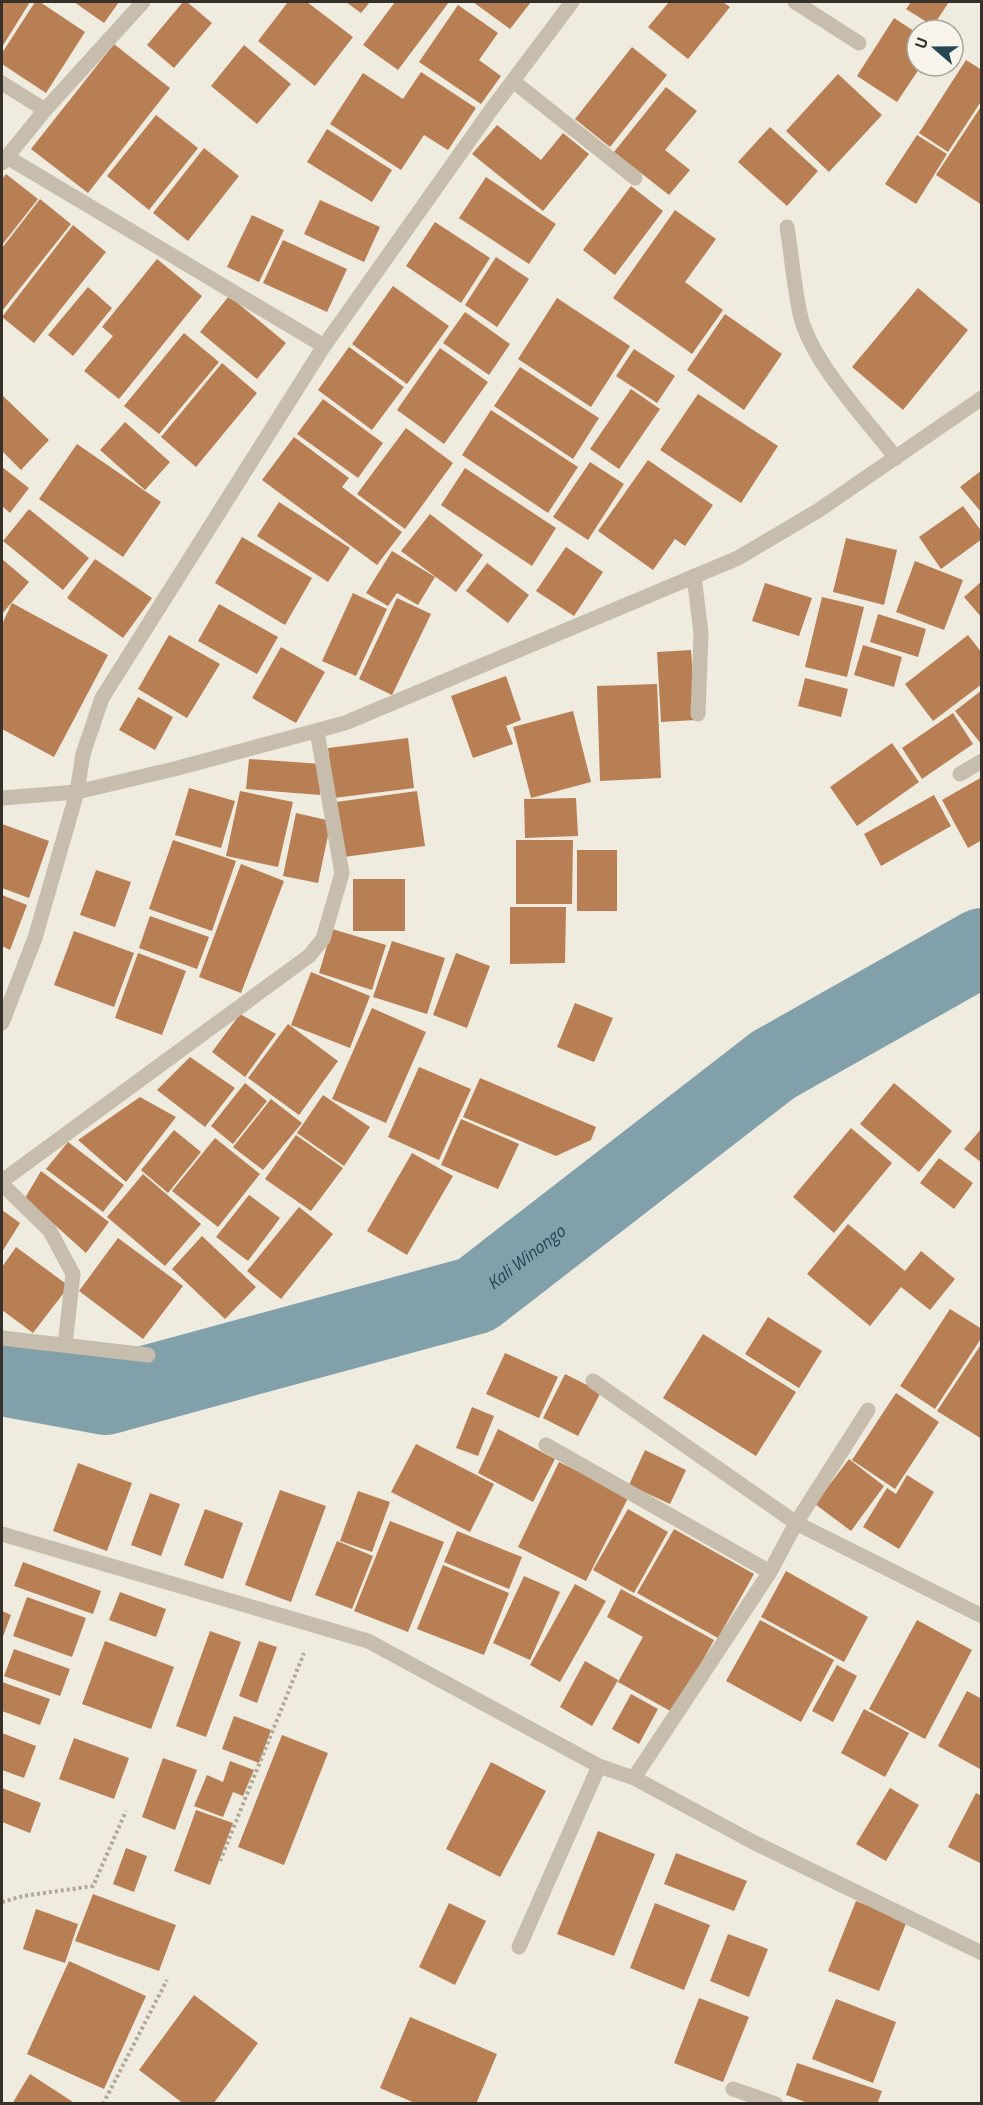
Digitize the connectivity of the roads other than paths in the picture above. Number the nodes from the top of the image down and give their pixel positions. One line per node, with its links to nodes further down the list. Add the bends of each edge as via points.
1 (143, 2): 7 (street)
2 (572, 2): 5 (street)
3 (795, 2): 4 (street)
4 (860, 43)
5 (513, 81): 9 (street); 11 (street)
6 (2, 83): 7 (street)
7 (45, 110): 8 (street)
8 (4, 160): 11 (street)
9 (635, 178)
10 (787, 227): 13 (street, via 802,319 816,351)
11 (324, 346): 19 (street, via 102,698 83,754)
12 (981, 398): 13 (street)
13 (896, 458): 14 (street, via 777,536)
14 (694, 576): 15 (street, via 701,633); 16 (street, via 345,723)
15 (698, 714)
16 (317, 731): 19 (street, via 189,765); 22 (street, via 342,873 323,939 309,956)
17 (981, 761): 18 (street)
18 (960, 774)
19 (78, 786): 20 (street); 21 (street, via 35,938)
20 (2, 798)
21 (2, 1023)
22 (2, 1183): 24 (street, via 50,1231 73,1274)
23 (2, 1338): 24 (street)
24 (65, 1346): 25 (street)
25 (148, 1354)
26 (593, 1381): 29 (street)
27 (868, 1410): 29 (street)
28 (546, 1445): 31 (street)
29 (796, 1523): 31 (street); 32 (street)
30 (2, 1534): 33 (street, via 368,1641)
31 (770, 1572): 34 (street)
32 (981, 1616)
33 (599, 1766): 34 (street); 35 (street)
34 (634, 1778): 36 (street, via 753,1842)
35 (519, 1947)
36 (981, 1953)
37 (733, 2089): 38 (street)
38 (776, 2103)

